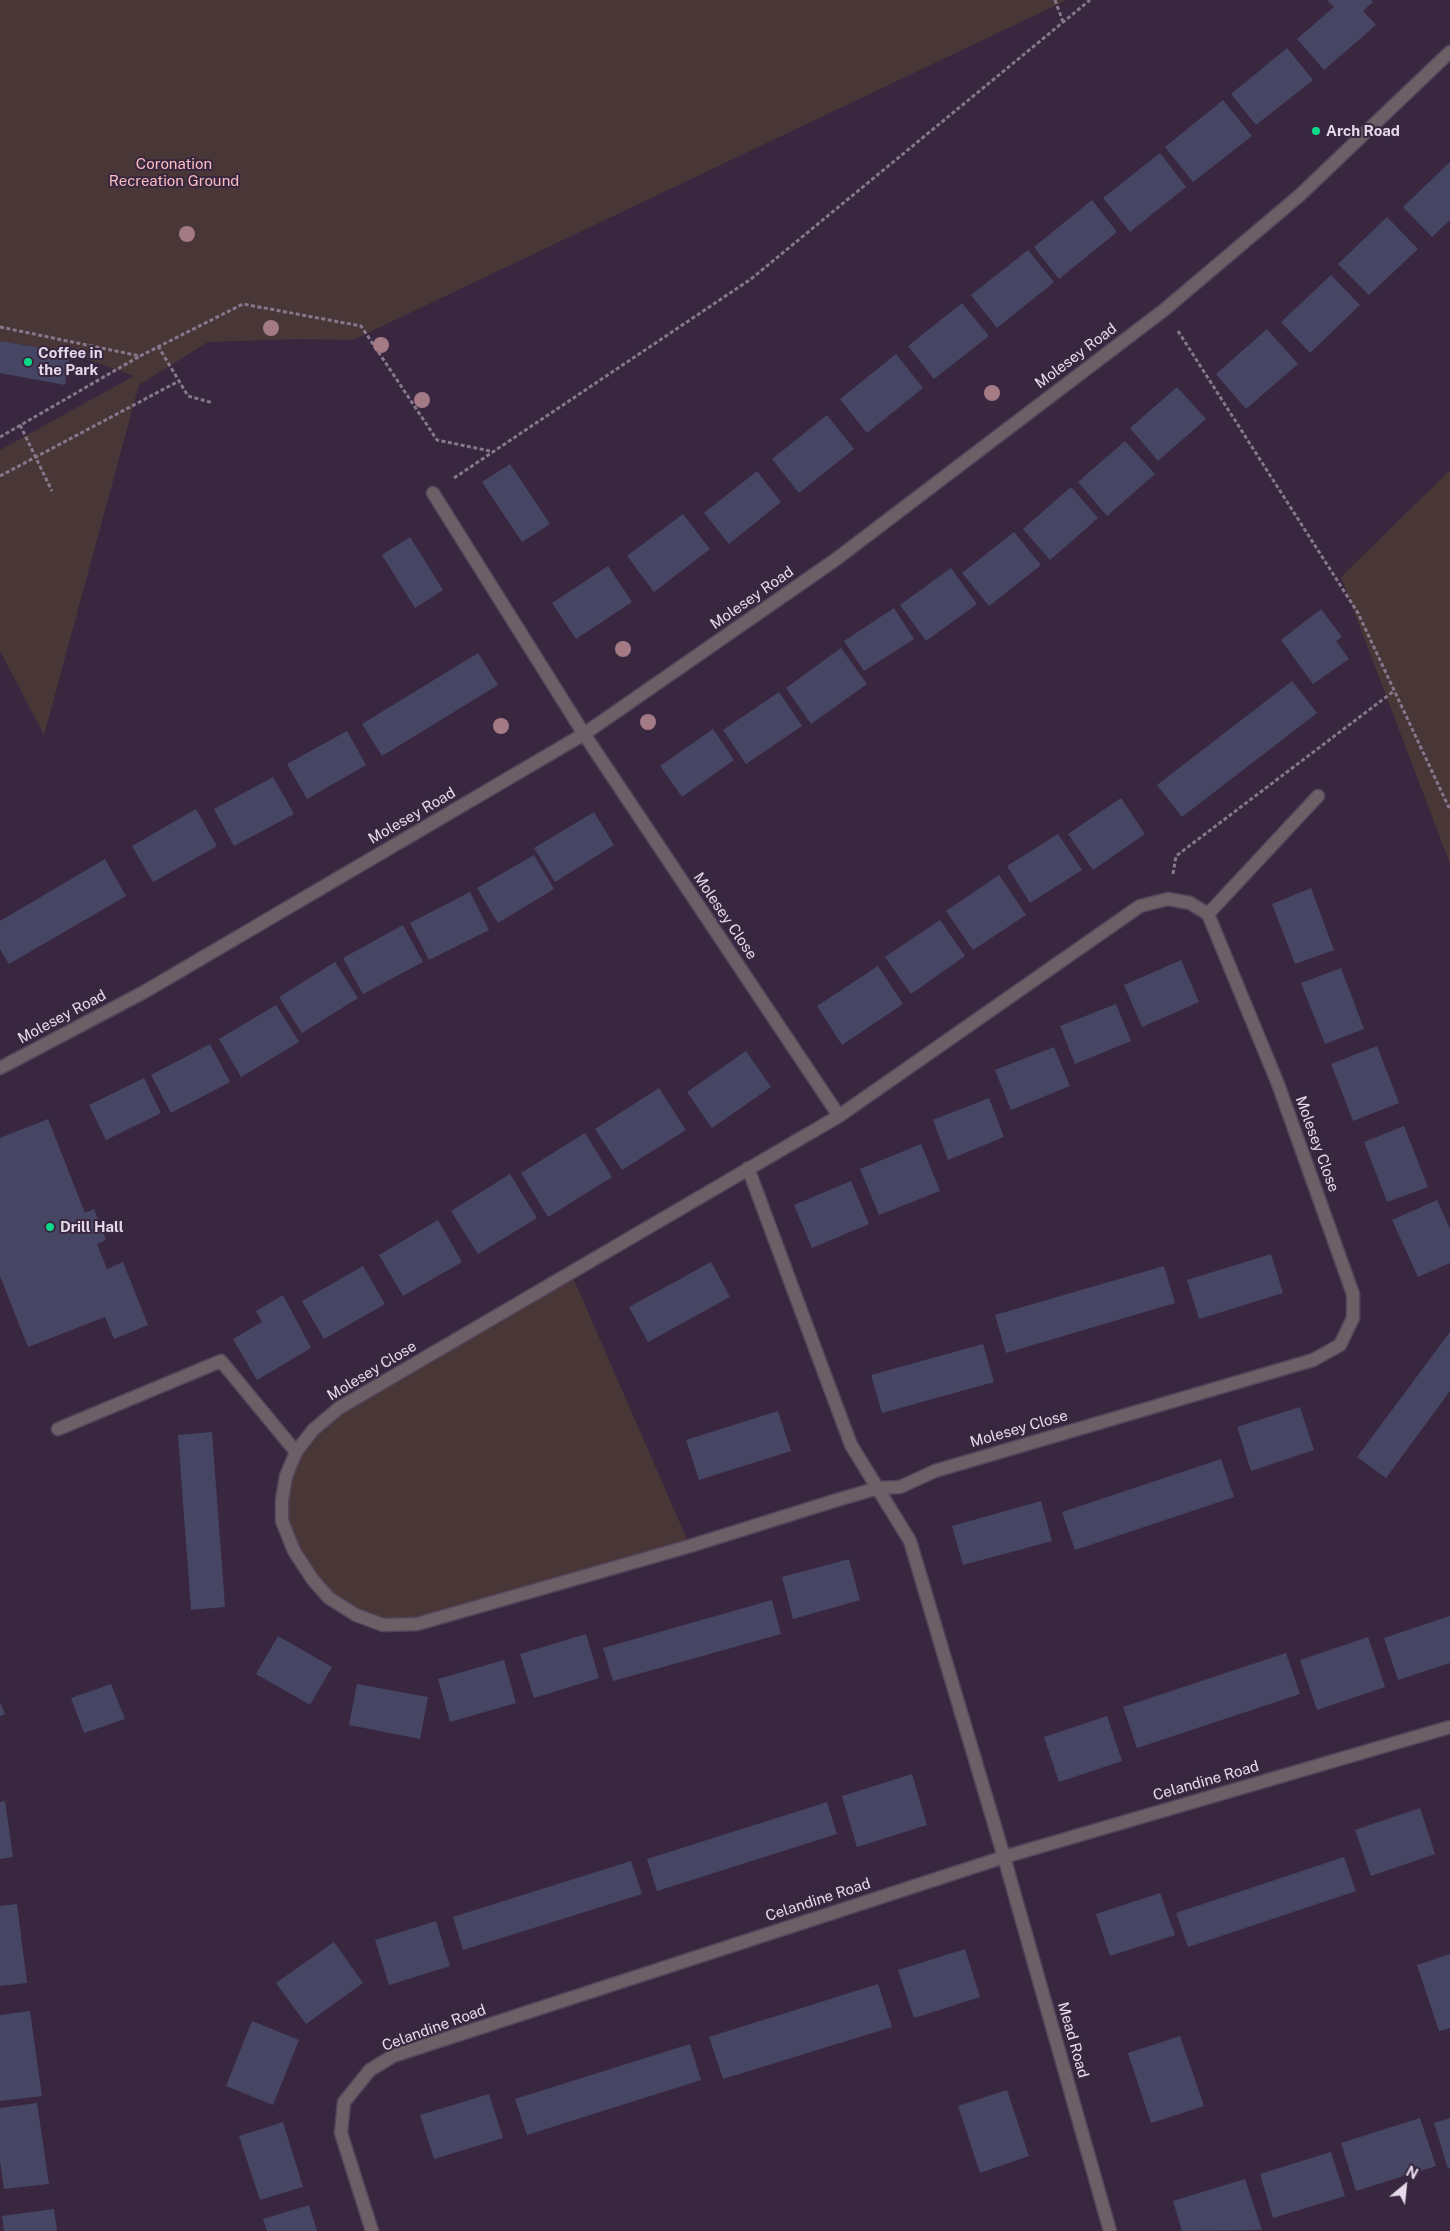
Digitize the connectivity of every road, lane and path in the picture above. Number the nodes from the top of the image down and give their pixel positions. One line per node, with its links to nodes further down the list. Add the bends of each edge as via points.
1 (1056, 0): 3 (path)
2 (1090, 0): 3 (path)
3 (1063, 22): 13 (path, via 751,279)
4 (1450, 52): 5 (street, Molesey Road, via 1300,195)
5 (1164, 310): 18 (path, via 1358,613); 19 (street, Molesey Road, via 835,560)
6 (0, 327): 8 (path)
7 (158, 346): 8 (path); 9 (path); 13 (path, via 243,304 361,326 438,440)
8 (140, 356): 11 (path)
9 (179, 381): 10 (path, via 188,396); 14 (path)
10 (213, 403)
11 (20, 425): 12 (path); 14 (path)
12 (0, 437)
13 (491, 452): 17 (path)
14 (37, 457): 15 (path); 16 (path)
15 (0, 476)
16 (52, 491)
17 (433, 493): 19 (street, Molesey Close)
18 (1394, 691): 21 (path); 22 (path, via 1176,856)
19 (584, 734): 24 (street, Molesey Road, via 144,992); 25 (street, Molesey Close)
20 (1318, 796): 23 (street)
21 (1450, 810)
22 (1168, 899): 23 (street, Molesey Close, via 1190,902); 25 (street, Molesey Close, via 1140,906)
23 (1208, 914): 29 (street, Molesey Close, via 1278,1084 1353,1294 1353,1318 1340,1345 1312,1360 935,1470 900,1486)
24 (0, 1068)
25 (839, 1116): 26 (street, Molesey Close)
26 (748, 1168): 28 (street, Molesey Close, via 339,1408 314,1430); 29 (street, via 851,1446)
27 (58, 1429): 28 (street, via 221,1361)
28 (296, 1452): 29 (street, Molesey Close, via 286,1476 282,1500 282,1521 294,1551 329,1598 356,1615 383,1625 417,1624 451,1616)
29 (878, 1488): 31 (street, Mead Road, via 910,1541)
30 (1450, 1727): 31 (street, Celandine Road)
31 (1004, 1857): 32 (street, Celandine Road, via 392,2056 370,2070 344,2102 341,2133); 33 (street, Mead Road)
32 (372, 2231)
33 (1110, 2231)

